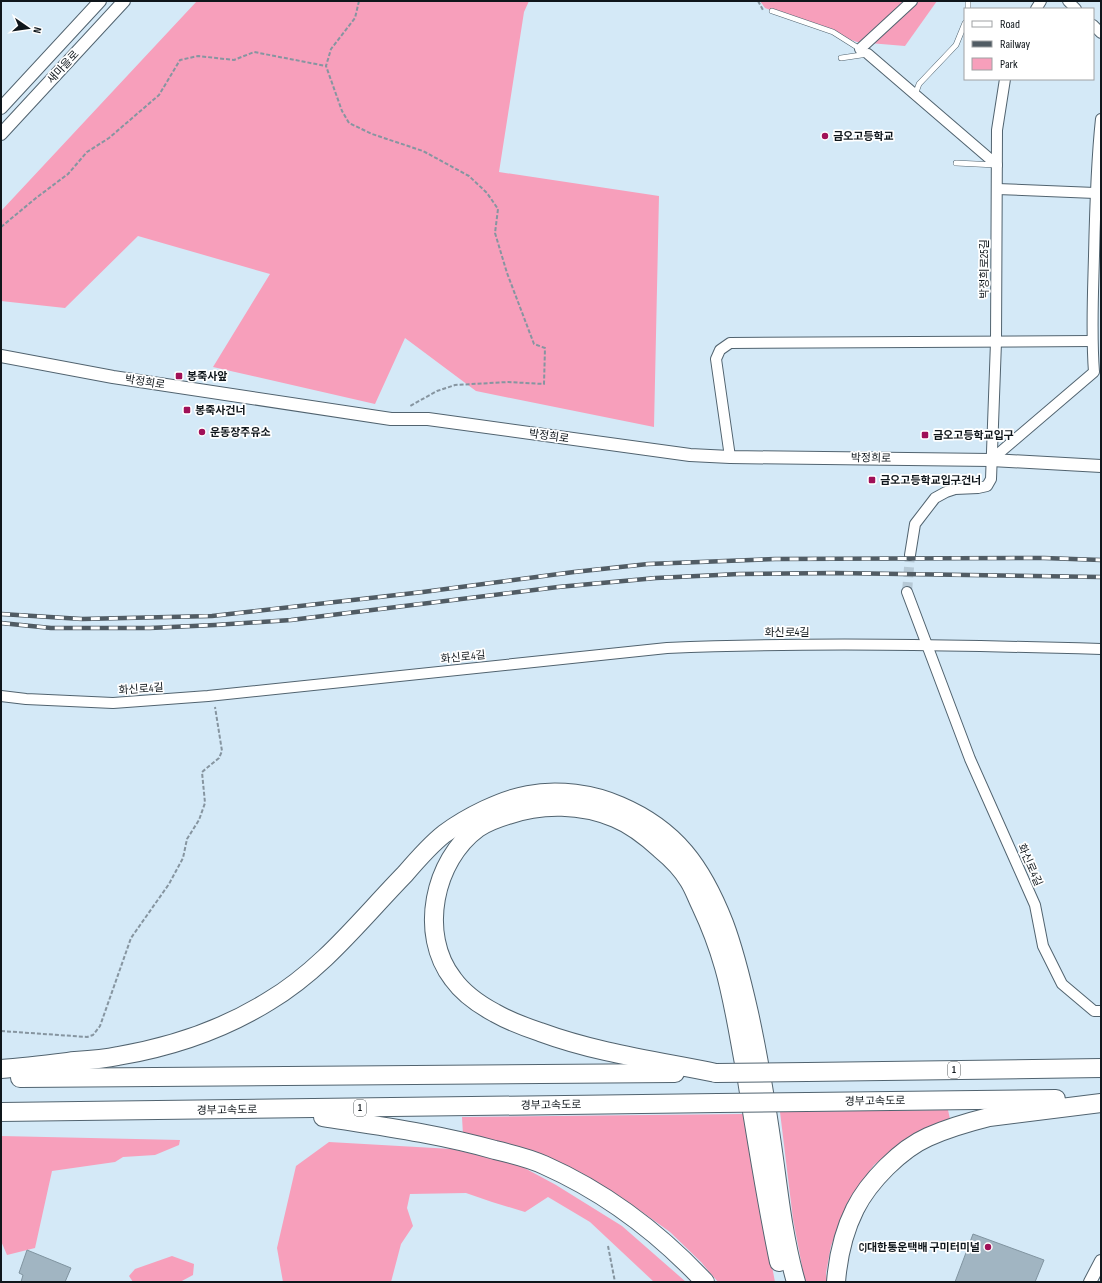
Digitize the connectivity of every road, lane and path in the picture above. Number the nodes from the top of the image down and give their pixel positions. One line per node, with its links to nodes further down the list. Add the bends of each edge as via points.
1 (100, 1): 12 (street, 새마을로)
2 (124, 1): 14 (street, 새마을로)
3 (359, 1): 9 (path, via 355,18 331,49)
4 (912, 1): 7 (street)
5 (772, 11): 7 (lane, via 833,32)
6 (964, 25): 11 (lane, via 956,45 919,84)
7 (864, 52): 8 (lane); 11 (street)
8 (841, 58)
9 (326, 66): 19 (path, via 254,52 234,60 198,56 180,60 159,95 109,138 87,152 68,174); 24 (path, via 342,111 349,123 372,134 423,151 469,176 488,193 498,209 495,233 507,273 534,344 545,348 544,384 508,382 455,385 437,391)
10 (1005, 80): 16 (street, 박정희로25길, via 997,130)
11 (915, 95): 16 (street)
12 (1, 108)
13 (1101, 119): 18 (street)
14 (1, 134)
15 (956, 163): 16 (lane)
16 (997, 165): 17 (street, 박정희로25길)
17 (997, 189): 18 (street); 21 (street, 박정희로25길)
18 (1095, 193): 20 (street)
19 (1, 227)
20 (1092, 341): 21 (street); 23 (street)
21 (996, 342): 25 (street, via 730,343 720,350 716,358); 26 (street, 박정희로25길)
22 (1, 356): 25 (street, 박정희로, via 113,377 391,419 428,419 690,455)
23 (1098, 369): 26 (street)
24 (410, 407)
25 (730, 457): 26 (street, 박정희로)
26 (991, 460): 27 (street, 박정희로); 28 (street, 박정희로25길, via 991,480 987,486 955,489 935,498 915,524)
27 (1101, 466)
28 (910, 555)
29 (907, 592): 30 (street, 화신로4길)
30 (927, 644): 31 (street, 화신로4길); 33 (street, 화신로4길, via 667,648); 34 (street, 화신로4길, via 970,759 1035,905 1044,946 1062,984 1094,1011)
31 (1101, 649)
32 (1, 696): 33 (street, 화신로4길, via 113,703)
33 (213, 696): 35 (path, via 222,751 219,758 202,772 205,803 199,820 187,839 183,858 169,884 131,938 100,1026 87,1037)
34 (1101, 1012)
35 (1, 1031)
36 (1101, 1068): 38 (highway, 1, bridge)
37 (1, 1069): 49 (highway, via 116,1057 157,1048 232,1021 270,1001 316,966 424,853 444,834 462,823 485,810 529,795 576,794 598,798 638,814 670,837 699,870 724,923 737,962 754,1035 780,1204)
38 (716, 1073): 39 (highway, 1); 48 (highway, via 596,1050 557,1038 513,1022 494,1012 461,988 452,978 439,952 434,920 439,882 445,867 466,839 479,827 520,810 548,807 590,810 616,818 647,837 670,856 685,875 708,922 724,966 737,1024)
39 (1, 1078)
40 (1101, 1098): 42 (highway, 경부고속도로 / 1, bridge)
41 (1101, 1103): 50 (highway, via 971,1121 928,1137 907,1150 879,1175 856,1208 837,1264)
42 (271, 1109): 43 (highway, 경부고속도로 / 1); 47 (highway, via 424,1133 477,1144 543,1165 620,1208 666,1244)
43 (1, 1112)
44 (608, 1246): 46 (path)
45 (1101, 1261): 51 (street)
46 (615, 1282)
47 (705, 1282)
48 (783, 1282)
49 (796, 1282)
50 (836, 1282)
51 (1090, 1282)

